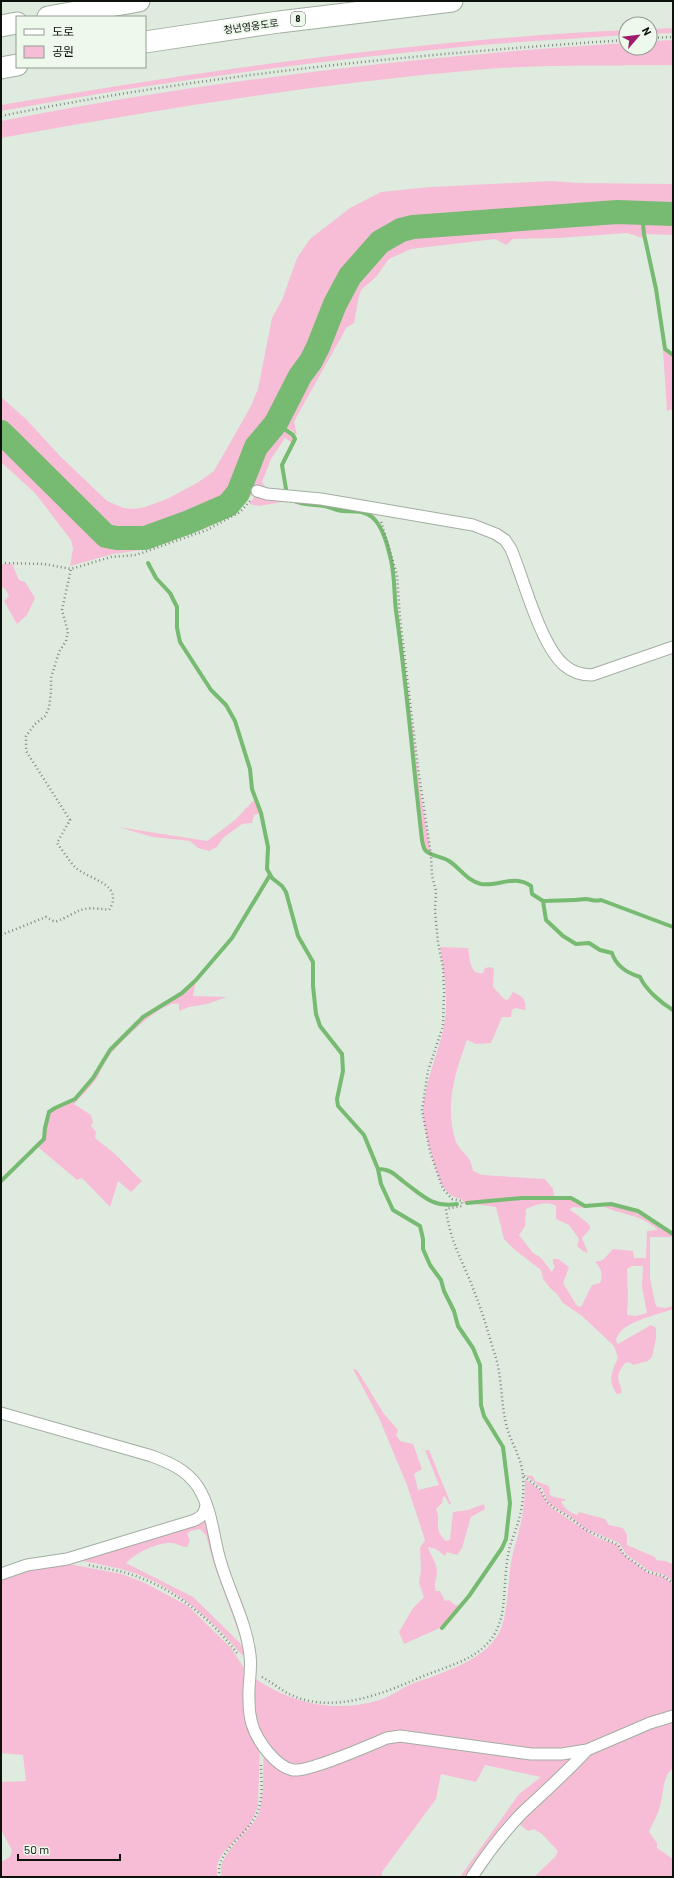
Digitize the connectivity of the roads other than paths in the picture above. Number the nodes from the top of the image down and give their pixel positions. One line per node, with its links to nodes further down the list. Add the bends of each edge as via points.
1 (139, 1): 3 (highway)
2 (452, 1): 6 (highway, 청년영웅도로 / 8, via 279,22)
3 (54, 16)
4 (16, 23): 5 (highway)
5 (1, 26)
6 (146, 42)
7 (16, 65): 8 (highway)
8 (1, 68)
9 (258, 491): 10 (street, via 303,496 473,525 496,534 505,540 510,549 551,649 571,670 592,675)
10 (673, 647)
11 (1, 1413): 12 (street, via 152,1456 175,1465 199,1488)
12 (206, 1504): 13 (street, via 206,1511 201,1518 68,1559 27,1565); 15 (street, via 220,1560 247,1634 252,1725 269,1755 282,1766 294,1770 310,1768 387,1738 400,1736 531,1754 562,1754)
13 (1, 1574)
14 (673, 1716): 15 (street)
15 (587, 1750): 16 (street, via 520,1815)
16 (472, 1877)

